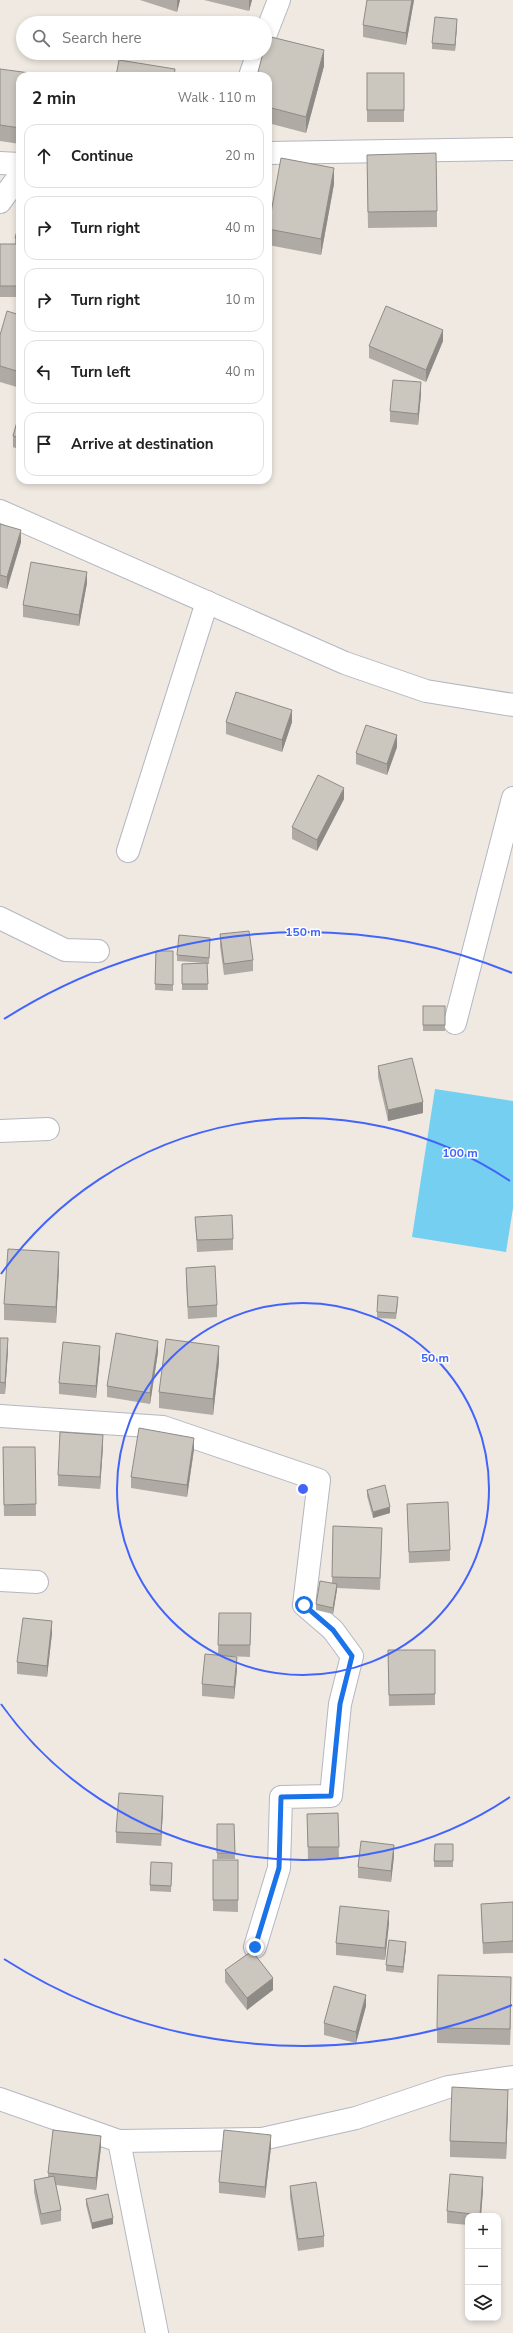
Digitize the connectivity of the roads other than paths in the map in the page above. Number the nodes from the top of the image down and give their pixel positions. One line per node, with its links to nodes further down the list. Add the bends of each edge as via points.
1 (279, 0): 2 (street)
2 (272, 18)
3 (256, 60): 4 (street)
4 (251, 72)
5 (513, 149): 6 (street)
6 (272, 153)
7 (0, 163): 8 (street)
8 (16, 164)
9 (16, 180): 10 (street)
10 (0, 202)
11 (0, 511): 12 (street)
12 (207, 602): 13 (street, via 345,663 411,686 426,691); 15 (street)
13 (513, 705)
14 (513, 798): 18 (street)
15 (128, 850)
16 (0, 918): 17 (street, via 65,950)
17 (98, 951)
18 (454, 1023)
19 (48, 1129): 20 (street)
20 (0, 1131)
21 (0, 1416): 24 (street, via 163,1427 319,1480 304,1605 333,1630 352,1656 340,1704 331,1796 281,1797 279,1868)
22 (0, 1580): 23 (street)
23 (37, 1582)
24 (255, 1947)
25 (513, 2077): 27 (street, via 448,2087 356,2118 262,2139)
26 (0, 2099): 27 (street)
27 (119, 2141): 28 (street)
28 (157, 2333)

